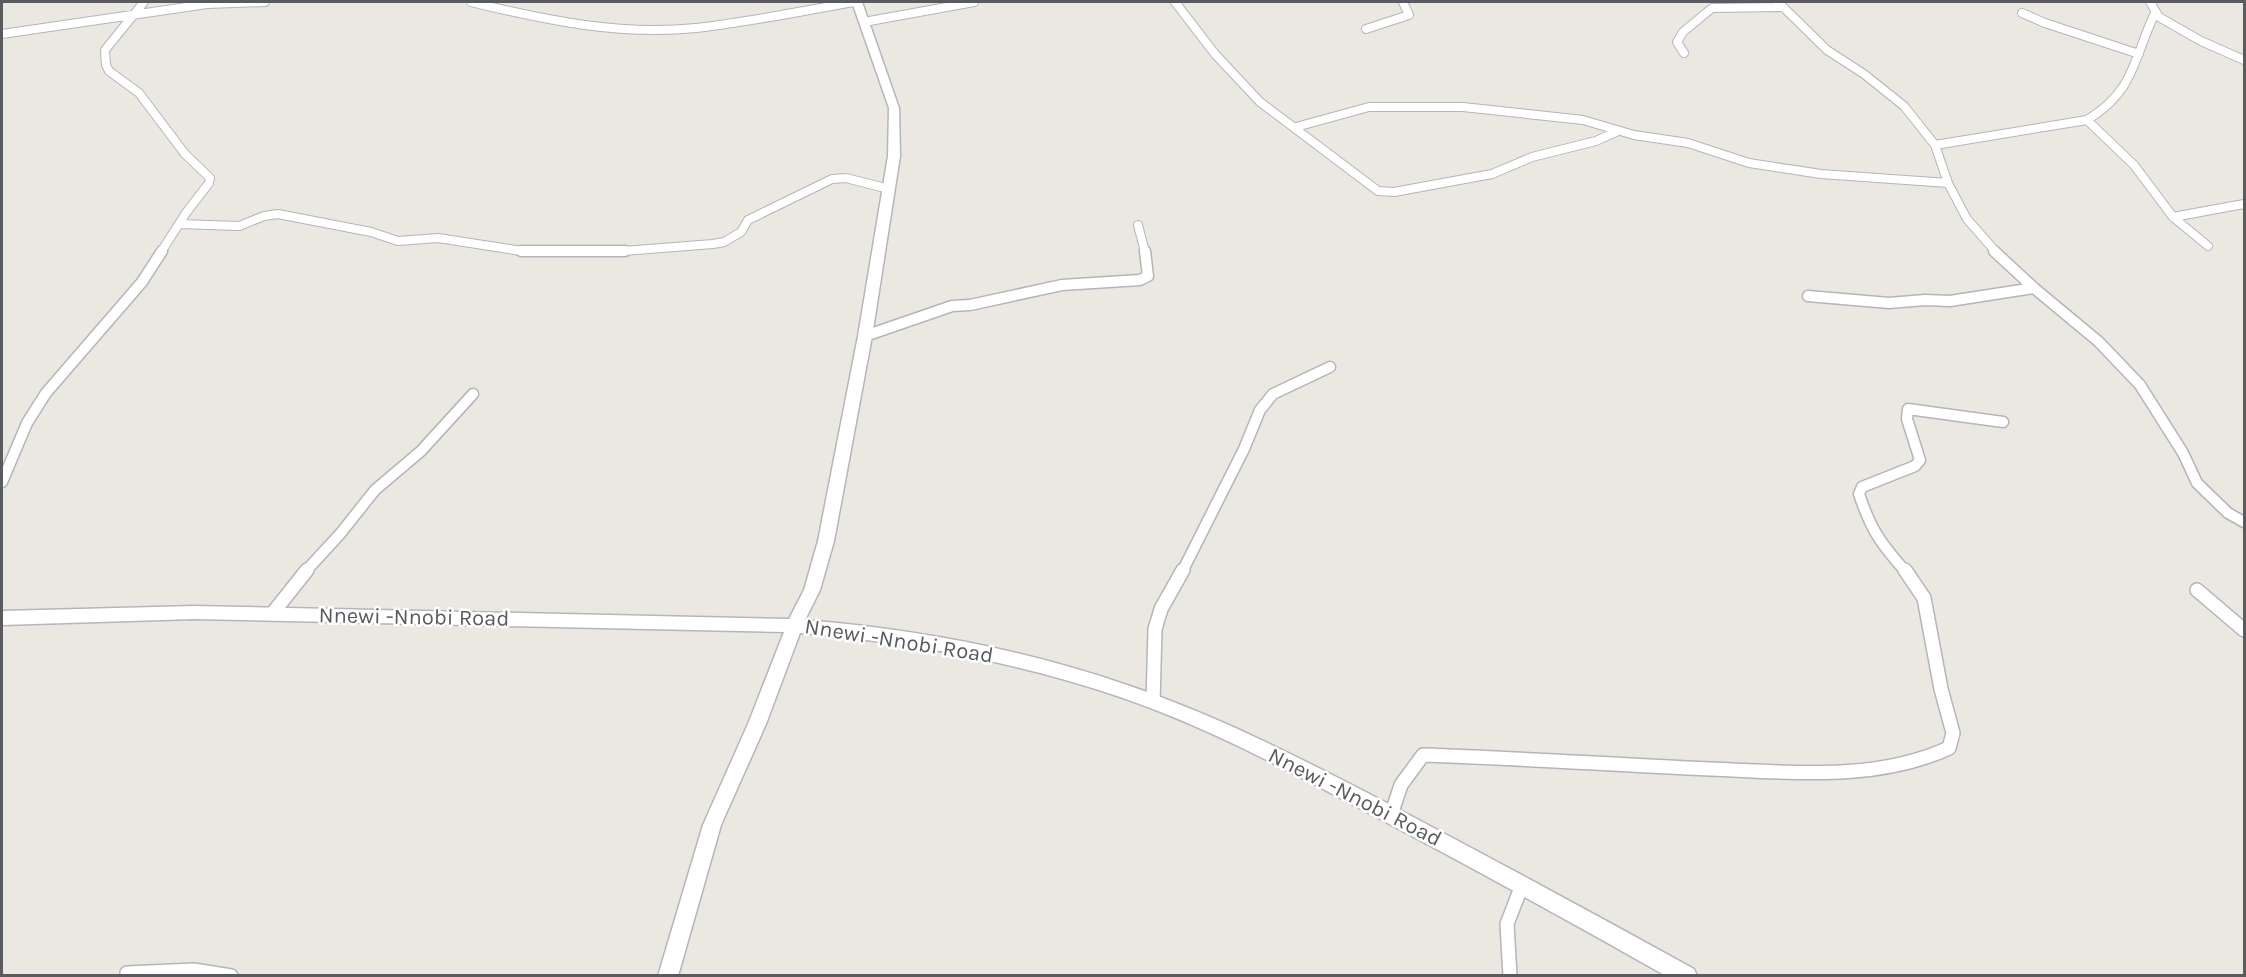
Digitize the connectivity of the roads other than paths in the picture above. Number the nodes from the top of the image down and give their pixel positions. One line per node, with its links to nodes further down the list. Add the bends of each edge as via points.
1 (144, 2): 12 (street)
2 (265, 2): 12 (street, via 207,4)
3 (471, 2): 4 (street, via 534,18 639,30 696,28)
4 (856, 2): 13 (main road)
5 (974, 2): 13 (street)
6 (1175, 2): 20 (street, via 1243,85 1262,104)
7 (1403, 2): 14 (street, via 1409,15)
8 (2150, 2): 11 (street)
9 (1781, 4): 16 (street, via 1712,8 1683,32 1677,42); 22 (street, via 1827,50 1904,106)
10 (2022, 13): 17 (street)
11 (2155, 13): 17 (street); 18 (street)
12 (134, 14): 15 (street); 27 (street, via 105,51 106,65 139,93 185,154 210,178)
13 (864, 22): 24 (main road, via 894,108 894,156)
14 (1366, 29)
15 (2, 34)
16 (1684, 53)
17 (2139, 54): 19 (street, via 2130,80 2118,97 2102,113)
18 (2244, 60)
19 (2087, 120): 22 (street); 26 (street, via 2134,165)
20 (1296, 127): 21 (street, via 1369,107 1444,106 1567,117); 21 (street, via 1378,191 1387,193 1492,174)
21 (1618, 131): 23 (street, via 1688,143 1749,163 1821,174)
22 (1935, 145): 23 (street)
23 (1948, 183): 30 (street, via 1967,219 1988,245)
24 (888, 189): 27 (street, via 846,178 832,179 748,220 741,232 724,242 623,251 522,251 438,238 398,242 371,232 278,214 239,226); 32 (main road)
25 (2244, 204): 26 (street)
26 (2173, 218): 29 (street)
27 (179, 224): 36 (street, via 142,282 46,393 27,423)
28 (1138, 225): 32 (street, via 1148,264 1148,276 1140,280 1062,285 952,306)
29 (2208, 246)
30 (2034, 288): 31 (street, via 1950,301 1889,303); 37 (street, via 2099,342 2140,385 2183,453 2196,483)
31 (1808, 296)
32 (865, 336): 41 (main road, via 826,541 812,590)
33 (1330, 367): 43 (street, via 1273,394 1260,410 1197,544 1161,609 1155,629)
34 (473, 394): 39 (street, via 420,451 375,490)
35 (2003, 422): 44 (street, via 1908,409 1907,419 1920,460 1915,466 1862,487 1859,494 1880,543 1912,578 1924,598 1953,733 1948,748 1933,758 1834,772 1423,755 1401,785)
36 (2, 482)
37 (2244, 522)
38 (2197, 590): 42 (street)
39 (272, 614): 40 (main road, Nnewi -Nnobi Road, via 176,612); 41 (main road, Nnewi -Nnobi Road)
40 (2, 618)
41 (794, 626): 43 (main road, Nnewi -Nnobi Road, via 861,632 1024,661); 48 (main road, via 757,724 712,825)
42 (2244, 630)
43 (1153, 702): 44 (main road, Nnewi -Nnobi Road, via 1226,731)
44 (1391, 815): 45 (main road, Nnewi -Nnobi Road)
45 (1522, 885): 49 (street, via 1507,924); 50 (main road, Nnewi -Nnobi Road)
46 (127, 973): 47 (street, via 194,971)
47 (231, 975)
48 (668, 975)
49 (1509, 975)
50 (1687, 975)

